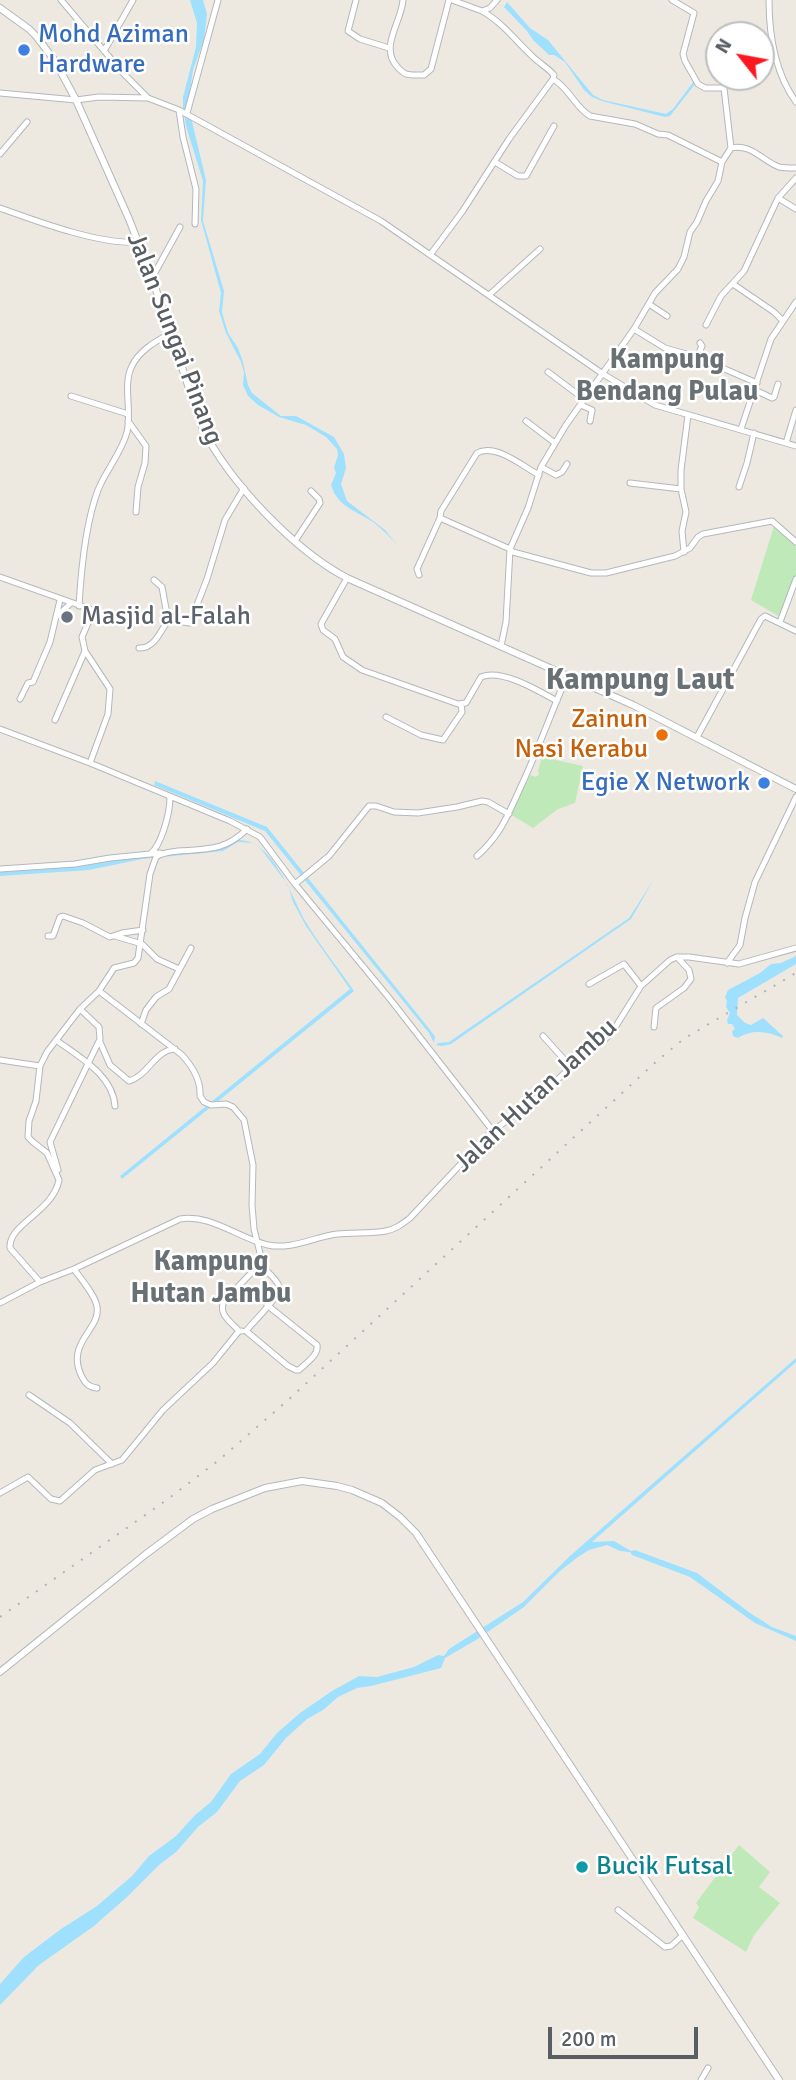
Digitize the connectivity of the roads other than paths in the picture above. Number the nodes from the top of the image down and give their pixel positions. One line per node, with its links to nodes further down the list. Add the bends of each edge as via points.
1 (61, 0): 13 (street)
2 (134, 0): 13 (street)
3 (218, 0): 19 (street)
4 (356, 0): 12 (street, via 348,31)
5 (403, 0): 12 (street)
6 (450, 0): 11 (street); 12 (street, via 428,73 403,73)
7 (497, 0): 11 (street)
8 (672, 0): 22 (street, via 694,13 683,54 690,72 705,88 724,88)
9 (769, 0): 18 (street, via 776,64)
10 (0, 9): 17 (street, Jalan Sungai Pinang, via 36,36)
11 (482, 11): 14 (street, via 551,71)
12 (389, 48)
13 (104, 51): 16 (street)
14 (553, 79): 24 (street); 25 (street, via 590,116 668,135)
15 (0, 93): 17 (street)
16 (148, 98): 17 (street); 19 (street)
17 (76, 100): 33 (street, Jalan Sungai Pinang)
18 (796, 102)
19 (183, 112): 31 (street, via 183,137 196,189); 35 (street, via 368,213)
20 (27, 122): 23 (street)
21 (554, 126): 24 (street, via 526,176)
22 (731, 148): 25 (street); 26 (street, via 753,152 780,167)
23 (0, 154)
24 (495, 162): 35 (street)
25 (722, 162): 40 (street, via 718,181 690,232 678,269)
26 (796, 168)
27 (796, 178): 28 (street)
28 (778, 198): 30 (street); 37 (street, via 746,267)
29 (0, 208): 33 (street, via 84,234)
30 (796, 209)
31 (195, 224)
32 (180, 227): 36 (street)
33 (138, 242): 36 (street, Jalan Sungai Pinang)
34 (540, 249): 38 (street)
35 (430, 255): 38 (street)
36 (152, 278): 45 (street, Jalan Sungai Pinang)
37 (733, 284): 42 (street); 43 (street)
38 (489, 295): 49 (street)
39 (796, 302): 42 (street)
40 (649, 304): 41 (street); 44 (street)
41 (667, 316)
42 (783, 321): 50 (street, via 771,339)
43 (706, 325)
44 (634, 329): 47 (street, via 666,348); 49 (street)
45 (171, 333): 57 (street, via 146,349 132,366); 70 (street, Jalan Sungai Pinang, via 202,428)
46 (700, 343): 47 (street)
47 (697, 357): 50 (street)
48 (548, 372): 54 (street)
49 (603, 374): 54 (street); 56 (street, via 655,405)
50 (757, 383): 52 (street)
51 (778, 384): 52 (street, via 772,398)
52 (755, 390): 60 (street)
53 (71, 396): 57 (street)
54 (582, 402): 59 (street, via 592,410); 62 (street)
55 (796, 410): 63 (street)
56 (688, 415): 60 (street); 71 (street)
57 (128, 417): 73 (street, via 146,446); 86 (street, via 126,435 95,500)
58 (526, 421): 62 (street)
59 (590, 421)
60 (741, 429): 61 (street)
61 (754, 433): 63 (street); 69 (street)
62 (555, 443): 66 (street)
63 (786, 443): 64 (street)
64 (796, 446)
65 (567, 464): 66 (street, via 556,475)
66 (541, 467): 67 (street)
67 (539, 475): 74 (street, via 496,451 480,451); 77 (street)
68 (630, 483): 71 (street)
69 (740, 487)
70 (244, 488): 75 (street, Jalan Sungai Pinang); 88 (street, via 225,520 190,623)
71 (681, 489): 78 (street, via 686,512)
72 (311, 491): 75 (street, via 319,506)
73 (136, 512)
74 (440, 518): 77 (street); 79 (street, via 417,569)
75 (295, 541): 81 (street, Jalan Sungai Pinang)
76 (796, 542): 78 (street, via 772,521 699,535)
77 (510, 549): 78 (street, via 590,573); 91 (street)
78 (684, 552)
79 (419, 575)
80 (0, 577): 84 (street)
81 (347, 578): 91 (street, Jalan Sungai Pinang); 97 (street, via 321,624 343,657 362,670)
82 (796, 579): 89 (street)
83 (154, 580): 88 (street, via 162,587)
84 (60, 600): 85 (street); 87 (street)
85 (71, 603): 86 (street); 87 (street)
86 (79, 606): 93 (street, via 90,610 91,616 82,637)
87 (56, 617): 95 (street, via 33,682)
88 (168, 620): 92 (street, via 150,646)
89 (780, 622): 90 (street); 101 (street, via 765,616 761,619)
90 (796, 631)
91 (501, 646): 94 (street, Jalan Sungai Pinang)
92 (139, 648)
93 (85, 651): 99 (street); 102 (street, via 110,689 108,714)
94 (567, 676): 96 (street); 101 (street, Jalan Sungai Pinang)
95 (20, 699)
96 (557, 701): 97 (street, via 510,678 489,675 481,677); 106 (street)
97 (461, 704): 98 (street, via 462,712 443,740 421,736)
98 (386, 717)
99 (55, 720)
100 (0, 729): 102 (street)
101 (697, 737): 103 (street, Jalan Sungai Pinang)
102 (90, 763): 104 (street)
103 (796, 789)
104 (170, 797): 107 (street); 108 (street)
105 (796, 797): 119 (street, via 752,892 740,945)
106 (509, 814): 109 (street, via 496,837); 111 (street, via 482,801 418,813 369,806 329,856)
107 (247, 830): 108 (street, via 219,848); 111 (street, via 264,842)
108 (156, 855): 110 (street); 112 (street)
109 (477, 856)
110 (0, 869)
111 (295, 884): 136 (street)
112 (143, 930): 114 (street); 115 (street)
113 (48, 936): 114 (street, via 63,916)
114 (115, 936): 115 (street)
115 (142, 944): 120 (street, via 157,959); 123 (street, via 136,961 114,968)
116 (191, 948): 120 (street)
117 (796, 948): 119 (street, via 739,964)
118 (677, 957): 119 (street); 122 (street, Jalan Hutan Jambu); 126 (street, via 691,979 656,1007)
119 (727, 963)
120 (179, 969): 125 (street, via 168,991 150,1004)
121 (589, 985): 122 (street, via 624,964)
122 (641, 986): 134 (street, Jalan Hutan Jambu, via 611,1034)
123 (99, 991): 124 (street); 125 (street)
124 (80, 1009): 128 (street); 129 (street, via 99,1027)
125 (141, 1024): 130 (street)
126 (654, 1027)
127 (543, 1036): 134 (street)
128 (56, 1040): 132 (street); 133 (street)
129 (100, 1042): 130 (street, via 110,1065 130,1081); 132 (street)
130 (175, 1049): 138 (street, via 192,1066 200,1097 207,1103 233,1107 244,1121 253,1165)
131 (0, 1059): 133 (street)
132 (88, 1064): 135 (street, via 112,1090); 137 (street, via 50,1142)
133 (40, 1066): 137 (street, via 28,1137 47,1153)
134 (571, 1067): 136 (street, Jalan Hutan Jambu)
135 (116, 1106)
136 (493, 1131): 138 (street, Jalan Hutan Jambu, via 399,1227 336,1234 281,1247)
137 (59, 1180): 141 (street, via 49,1202 17,1230 10,1243)
138 (256, 1241): 139 (street); 140 (street, Jalan Hutan Jambu, via 207,1220 190,1218)
139 (260, 1264): 143 (street, via 279,1290); 144 (street, via 221,1308)
140 (74, 1269): 141 (street, Jalan Hutan Jambu); 145 (street, via 97,1306 77,1355 84,1381)
141 (40, 1282): 142 (street, Jalan Hutan Jambu)
142 (0, 1303)
143 (267, 1306): 144 (street); 144 (street, via 317,1345 316,1354 296,1370)
144 (242, 1331): 147 (street, via 163,1410 126,1455)
145 (97, 1388)
146 (29, 1395): 147 (street, via 70,1423)
147 (112, 1464): 148 (street, via 95,1470 60,1501 51,1499 28,1477)
148 (0, 1493)
149 (0, 1672): 151 (street, via 146,1554 212,1509 264,1488 302,1481 367,1495 416,1533)
150 (618, 1910): 151 (street, via 665,1947)
151 (683, 1935): 154 (street)
152 (708, 2068): 153 (street)
153 (701, 2080)
154 (779, 2080)

